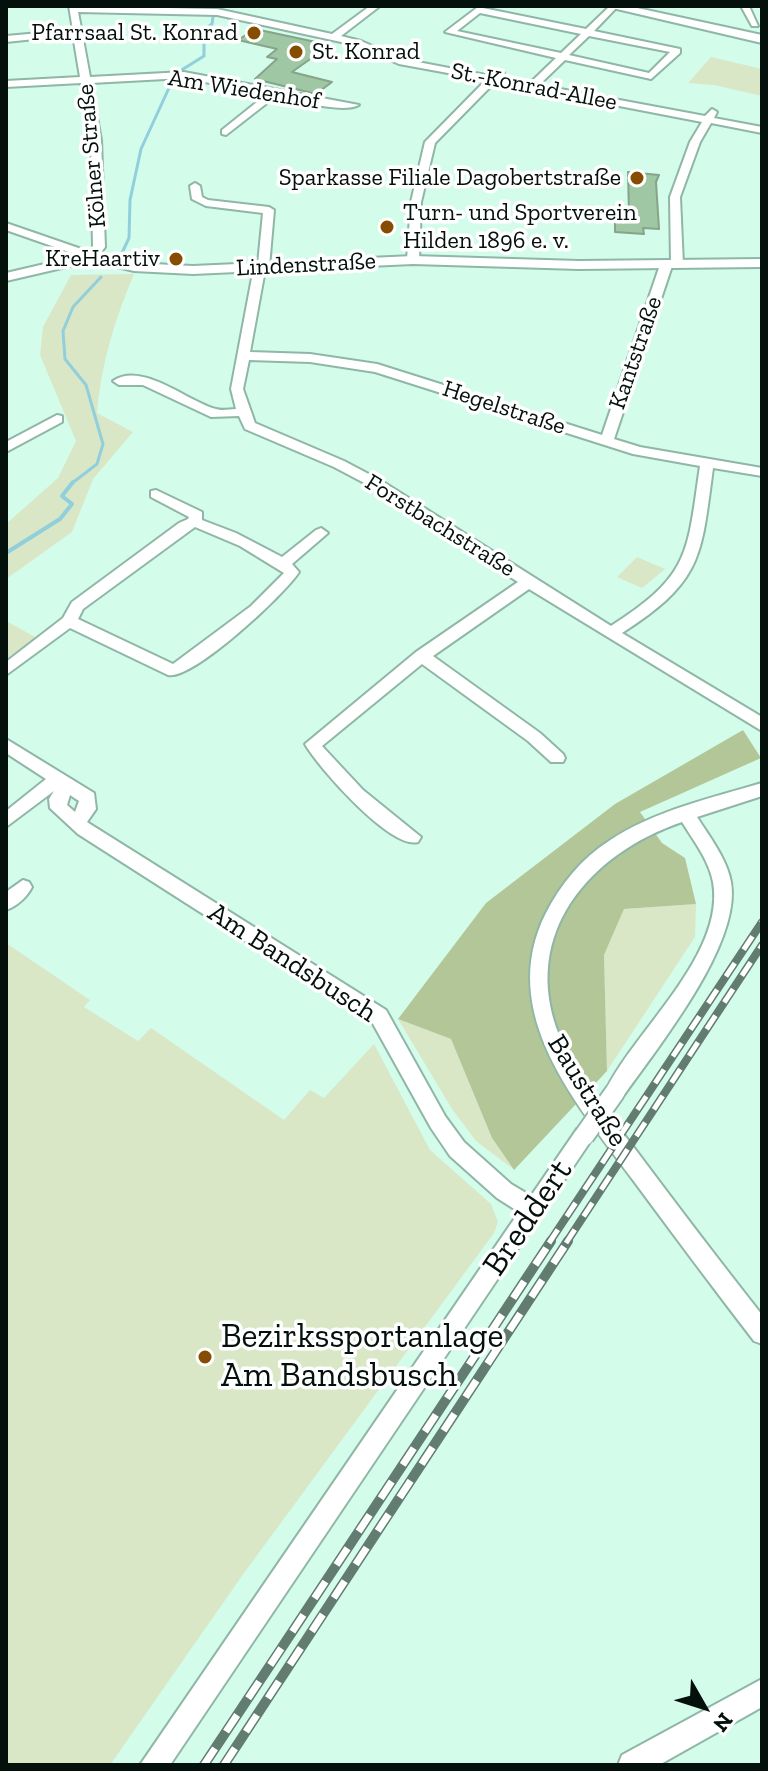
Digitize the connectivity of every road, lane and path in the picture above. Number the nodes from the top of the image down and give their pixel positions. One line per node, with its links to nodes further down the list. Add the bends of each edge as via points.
1 (376, 6): 8 (street)
2 (612, 6): 7 (street); 10 (main road)
3 (745, 6): 6 (street)
4 (73, 8): 5 (street, St.-Konrad-Allee); 9 (street, Kölner Straße)
5 (223, 8): 8 (street, St.-Konrad-Allee); 11 (street, St.-Konrad-Allee)
6 (758, 24): 10 (street)
7 (588, 30): 14 (street); 14 (street, via 677,51 651,76); 14 (street, via 478,10 450,32)
8 (344, 31): 11 (street); 15 (street, St.-Konrad-Allee)
9 (79, 32): 12 (street); 16 (street, Kölner Straße)
10 (746, 36): 13 (main road)
11 (334, 37): 15 (street, St.-Konrad-Allee, via 394,60)
12 (6, 39)
13 (762, 39)
14 (559, 58): 17 (street)
15 (496, 75): 17 (street, St.-Konrad-Allee); 28 (street, via 430,142 416,202)
16 (87, 79): 18 (street, Am Wiedenhof); 19 (street, Am Wiedenhof, via 184,75); 27 (street, Kölner Straße, via 99,208 99,247)
17 (534, 83): 21 (street, St.-Konrad-Allee)
18 (6, 84)
19 (274, 93): 20 (street, Am Wiedenhof); 24 (street)
20 (354, 105)
21 (710, 116): 22 (street, St.-Konrad-Allee); 23 (street, St.-Konrad-Allee); 30 (street, via 675,197)
22 (762, 122)
23 (762, 130)
24 (226, 132)
25 (195, 186): 31 (street, via 197,199 206,203 269,210)
26 (6, 226): 27 (street)
27 (92, 257): 31 (street, Lindenstraße, via 154,269); 32 (street)
28 (413, 260): 30 (street, Lindenstraße); 31 (street, Lindenstraße)
29 (762, 263): 30 (street, Lindenstraße)
30 (671, 265): 37 (street, Kantstraße)
31 (262, 267): 33 (street)
32 (6, 277)
33 (243, 356): 35 (street, via 237,389); 37 (street, Hegelstraße, via 377,368)
34 (119, 381): 35 (street, via 145,381 216,414)
35 (243, 412): 45 (street, Forstbachstraße, via 250,426 375,483)
36 (57, 419): 38 (street)
37 (607, 440): 39 (street, Hegelstraße)
38 (6, 448)
39 (707, 464): 40 (street, Hegelstraße); 47 (street, via 682,573)
40 (762, 472)
41 (156, 494): 42 (street, via 197,515)
42 (194, 522): 44 (street); 46 (street, via 77,606)
43 (321, 533): 44 (street)
44 (283, 564): 46 (street, via 292,572 288,581 174,671)
45 (529, 582): 47 (street, Forstbachstraße); 48 (street)
46 (69, 621): 49 (street)
47 (612, 632): 50 (street, Forstbachstraße)
48 (422, 656): 52 (street); 57 (street, via 313,744 317,755)
49 (6, 670)
50 (762, 725)
51 (6, 745): 53 (street)
52 (557, 758)
53 (63, 782): 56 (street); 60 (street, Am Bandsbusch, via 59,808 84,829 379,1016 457,1149)
54 (762, 789): 55 (street, Baustraße)
55 (687, 815): 60 (street, Breddert, bridge, via 722,882 723,907 711,950); 61 (street, Baustraße, via 629,837 577,877 551,915 538,984 544,1022 583,1094)
56 (6, 820)
57 (412, 837)
58 (23, 887): 59 (street)
59 (6, 903)
60 (533, 1209): 63 (street, Breddert)
61 (762, 1333)
62 (762, 1692): 64 (street)
63 (154, 1765)
64 (632, 1765)

